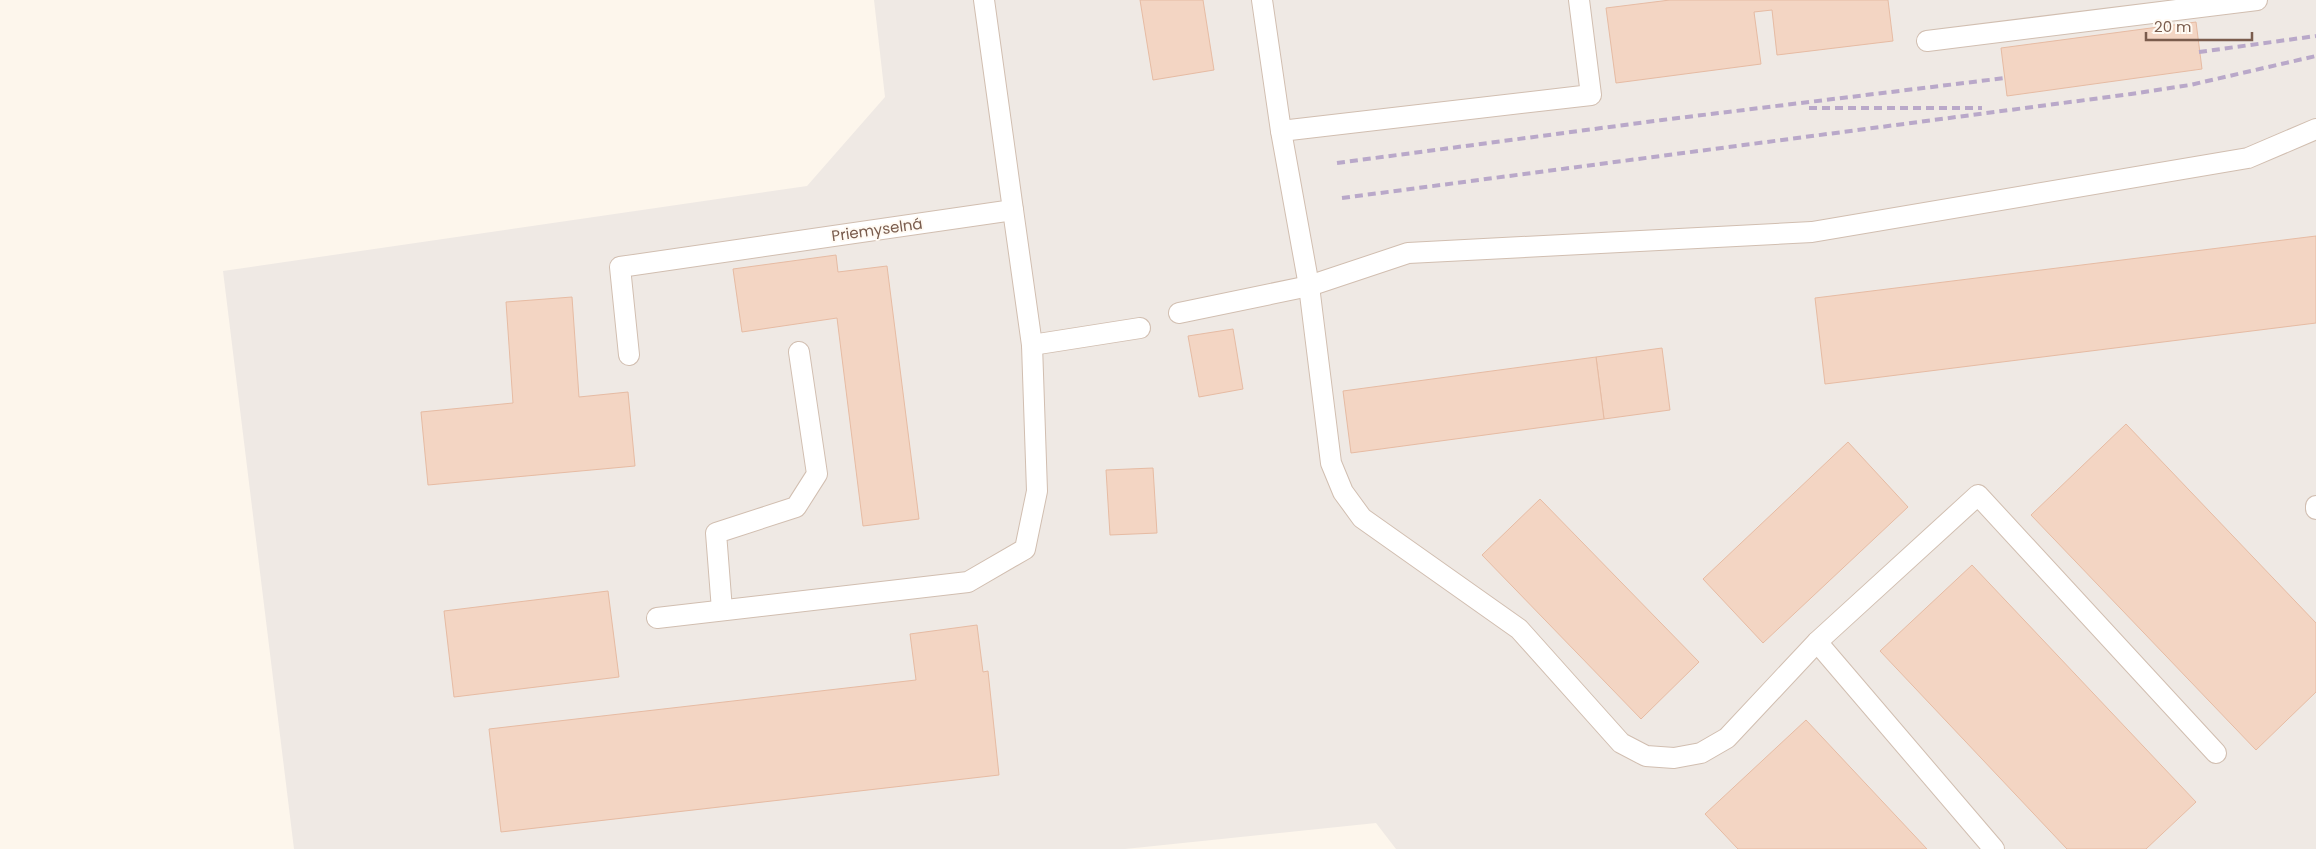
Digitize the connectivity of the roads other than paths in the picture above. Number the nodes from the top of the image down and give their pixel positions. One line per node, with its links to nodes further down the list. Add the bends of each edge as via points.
1 (984, 0): 8 (lane)
2 (1262, 0): 7 (lane)
3 (1579, 0): 7 (lane, via 1591,95)
4 (2257, 0): 5 (lane)
5 (1927, 42)
6 (2316, 129): 9 (lane, via 2248,158 1812,232 1408,253)
7 (1281, 130): 9 (lane)
8 (1013, 210): 12 (lane); 14 (lane, Priemyselná, via 620,267)
9 (1309, 286): 10 (lane); 17 (lane, via 1331,463 1343,492 1362,518 1519,629 1621,742 1646,756 1674,758 1701,753 1727,738)
10 (1179, 313)
11 (1140, 328): 12 (lane)
12 (1032, 345): 15 (lane, via 1038,491 1025,549 968,582)
13 (799, 352): 15 (lane, via 817,474 796,507 716,533)
14 (629, 355)
15 (722, 610): 16 (lane)
16 (657, 618)
17 (1817, 642): 18 (lane, via 1978,495); 19 (lane)
18 (2216, 753)
19 (1994, 849)

